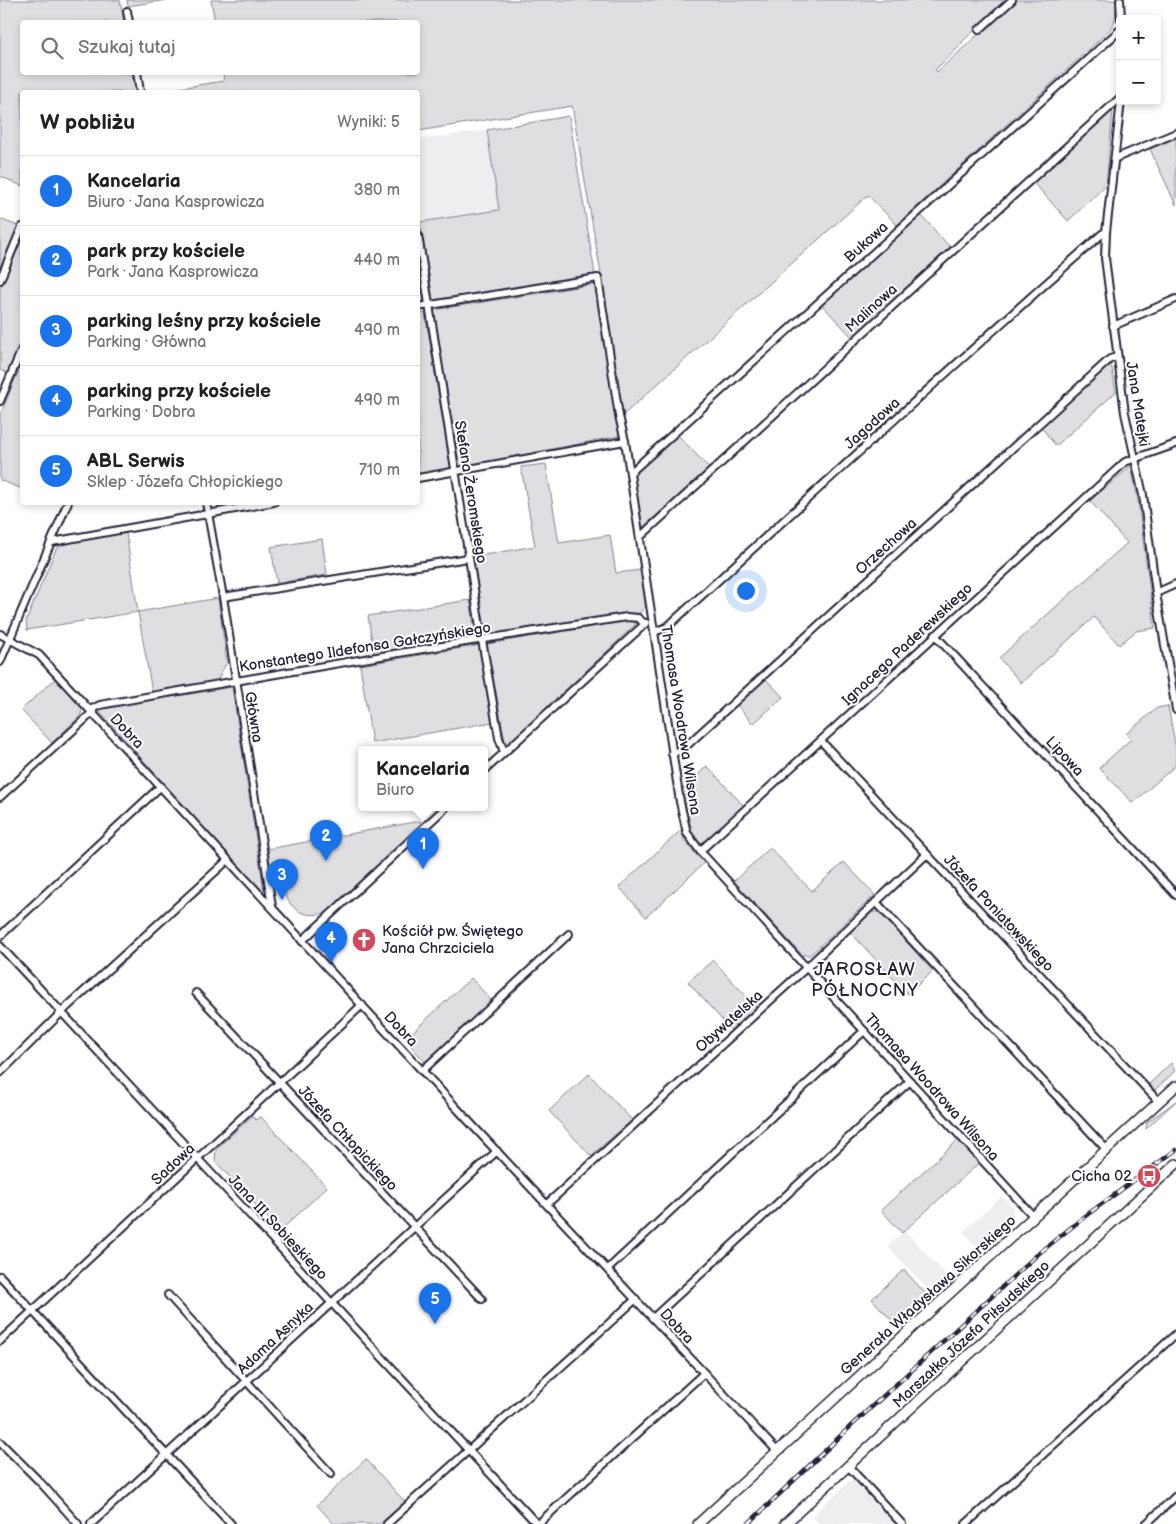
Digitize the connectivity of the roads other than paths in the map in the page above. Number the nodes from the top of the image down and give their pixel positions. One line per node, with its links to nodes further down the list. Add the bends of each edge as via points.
1 (1012, 0): 6 (street)
2 (1120, 0): 4 (street)
3 (127, 11): 5 (street)
4 (1121, 15)
5 (129, 20)
6 (979, 30)
7 (1116, 34): 29 (street, Bukowa)
8 (137, 75): 9 (street)
9 (140, 90)
10 (1116, 104): 35 (street, Malinowa)
11 (1120, 105): 13 (street, Jana Matejki)
12 (1176, 133): 13 (street)
13 (1116, 158): 15 (street, Jana Matejki)
14 (20, 232): 17 (street)
15 (1106, 232): 21 (street, Jana Matejki, via 1105,258); 43 (street, Jagodowa, via 667,627)
16 (420, 249): 19 (street, Stefana Żeromskiego)
17 (0, 280)
18 (1176, 299): 21 (street)
19 (428, 305): 20 (street); 25 (street, Thomasa Woodrowa Wilsona, via 598,278); 28 (street, Stefana Żeromskiego)
20 (420, 307)
21 (1113, 326): 23 (street, Jana Matejki)
22 (20, 354): 24 (street)
23 (1118, 357): 27 (street, Jana Matejki); 54 (street, Orzechowa, via 1110,359 684,748)
24 (0, 401)
25 (625, 440): 28 (street); 29 (street, Thomasa Woodrowa Wilsona)
26 (1176, 444): 27 (street, Ignacego Paderewskiego)
27 (1135, 459): 39 (street, Jana Matejki); 45 (street, Ignacego Paderewskiego, via 1125,462)
28 (454, 472): 30 (street); 37 (street, Stefana Żeromskiego)
29 (630, 473): 35 (street, Thomasa Woodrowa Wilsona)
30 (420, 478)
31 (67, 505): 36 (street)
32 (206, 505): 34 (street, Główna)
33 (257, 505): 34 (street)
34 (207, 514): 36 (street); 40 (street, Główna)
35 (640, 536): 41 (street, Thomasa Woodrowa Wilsona)
36 (52, 542): 46 (street)
37 (468, 558): 40 (street); 47 (street, Stefana Żeromskiego)
38 (1176, 584): 39 (street)
39 (1156, 593): 50 (street, Jana Matejki)
40 (223, 596): 49 (street, Główna)
41 (652, 622): 42 (street, Konstantego Ildefonsa Gałczyńskiego); 43 (street, Thomasa Woodrowa Wilsona)
42 (644, 623): 47 (street, Konstantego Ildefonsa Gałczyńskiego, via 638,618 627,617); 53 (street)
43 (654, 632): 54 (street, Thomasa Woodrowa Wilsona)
44 (0, 634): 46 (street, Dobra)
45 (935, 635): 52 (street, Ignacego Paderewskiego); 62 (street, Lipowa)
46 (10, 638): 48 (street); 51 (street, Dobra, via 39,655)
47 (482, 640): 49 (street, Konstantego Ildefonsa Gałczyńskiego); 53 (street, Stefana Żeromskiego)
48 (0, 662)
49 (235, 681): 51 (street, Konstantego Ildefonsa Gałczyńskiego, via 100,706); 64 (street, Główna)
50 (1176, 710)
51 (91, 711): 56 (street, Dobra); 57 (street)
52 (821, 741): 59 (street, Ignacego Paderewskiego); 60 (street, Józefa Poniatowskiego)
53 (504, 752): 55 (street)
54 (672, 754): 59 (street, Thomasa Woodrowa Wilsona, via 687,833)
55 (488, 766)
56 (161, 786): 61 (street, Dobra); 66 (street)
57 (0, 798)
58 (442, 811): 67 (street)
59 (700, 851): 69 (street, Thomasa Woodrowa Wilsona)
60 (927, 854): 63 (street, Obywatelska); 79 (street, Józefa Poniatowskiego)
61 (228, 860): 64 (street, Dobra); 72 (street)
62 (1176, 895)
63 (876, 902): 69 (street, Obywatelska); 80 (street)
64 (272, 907): 67 (street, Dobra)
65 (569, 934): 74 (street)
66 (0, 936)
67 (302, 941): 71 (street, Dobra)
68 (0, 946): 72 (street, Jana III Sobieskiego)
69 (806, 968): 73 (street, Thomasa Woodrowa Wilsona); 84 (street, Obywatelska)
70 (196, 993): 77 (street, Józefa Chłopickiego)
71 (362, 1005): 74 (street, Dobra); 77 (street, Sadowa)
72 (62, 1013): 75 (street); 82 (street, Jana III Sobieskiego)
73 (864, 1031): 76 (street, Thomasa Woodrowa Wilsona); 87 (street)
74 (422, 1071): 81 (street, Dobra)
75 (0, 1072)
76 (910, 1081): 85 (street, Thomasa Woodrowa Wilsona); 94 (street)
77 (279, 1083): 82 (street, Sadowa); 86 (street, Józefa Chłopickiego)
78 (1176, 1086): 79 (main road, Generała Władysława Sikorskiego)
79 (1159, 1102): 80 (main road, Generała Władysława Sikorskiego)
80 (1107, 1150): 85 (main road, Generała Władysława Sikorskiego)
81 (497, 1151): 84 (street, Dobra); 86 (street, Adama Asnyka)
82 (197, 1159): 92 (street, Jana III Sobieskiego); 93 (street, Sadowa)
83 (1176, 1164): 103 (main road, Marszałka Józefa Piłsudskiego)
84 (547, 1204): 87 (street, Dobra)
85 (1034, 1217): 101 (main road, Generała Władysława Sikorskiego)
86 (415, 1228): 90 (street, Józefa Chłopickiego); 92 (street, Adama Asnyka)
87 (608, 1269): 91 (street, Dobra)
88 (0, 1276): 93 (street)
89 (168, 1295): 98 (street)
90 (482, 1299)
91 (636, 1299): 94 (street, Dobra); 100 (street)
92 (332, 1303): 98 (street, Adama Asnyka); 100 (street, Jana III Sobieskiego)
93 (32, 1311): 96 (street, Sadowa); 102 (street)
94 (653, 1318): 97 (street, Dobra)
95 (1176, 1334): 114 (street)
96 (0, 1341)
97 (704, 1373): 101 (street, Dobra); 110 (street)
98 (246, 1381): 102 (street, Adama Asnyka); 104 (street)
99 (0, 1442): 106 (street)
100 (468, 1450): 109 (street); 110 (street, Jana III Sobieskiego)
101 (777, 1451): 111 (main road, Generała Władysława Sikorskiego)
102 (167, 1455): 107 (street, Adama Asnyka); 108 (street)
103 (848, 1466): 112 (main road, Marszałka Józefa Piłsudskiego); 113 (street)
104 (331, 1474)
105 (1176, 1496): 115 (street)
106 (78, 1524)
107 (91, 1524)
108 (231, 1524)
109 (387, 1524)
110 (538, 1524)
111 (698, 1524)
112 (785, 1524)
113 (902, 1524)
114 (966, 1524)
115 (1146, 1524)

